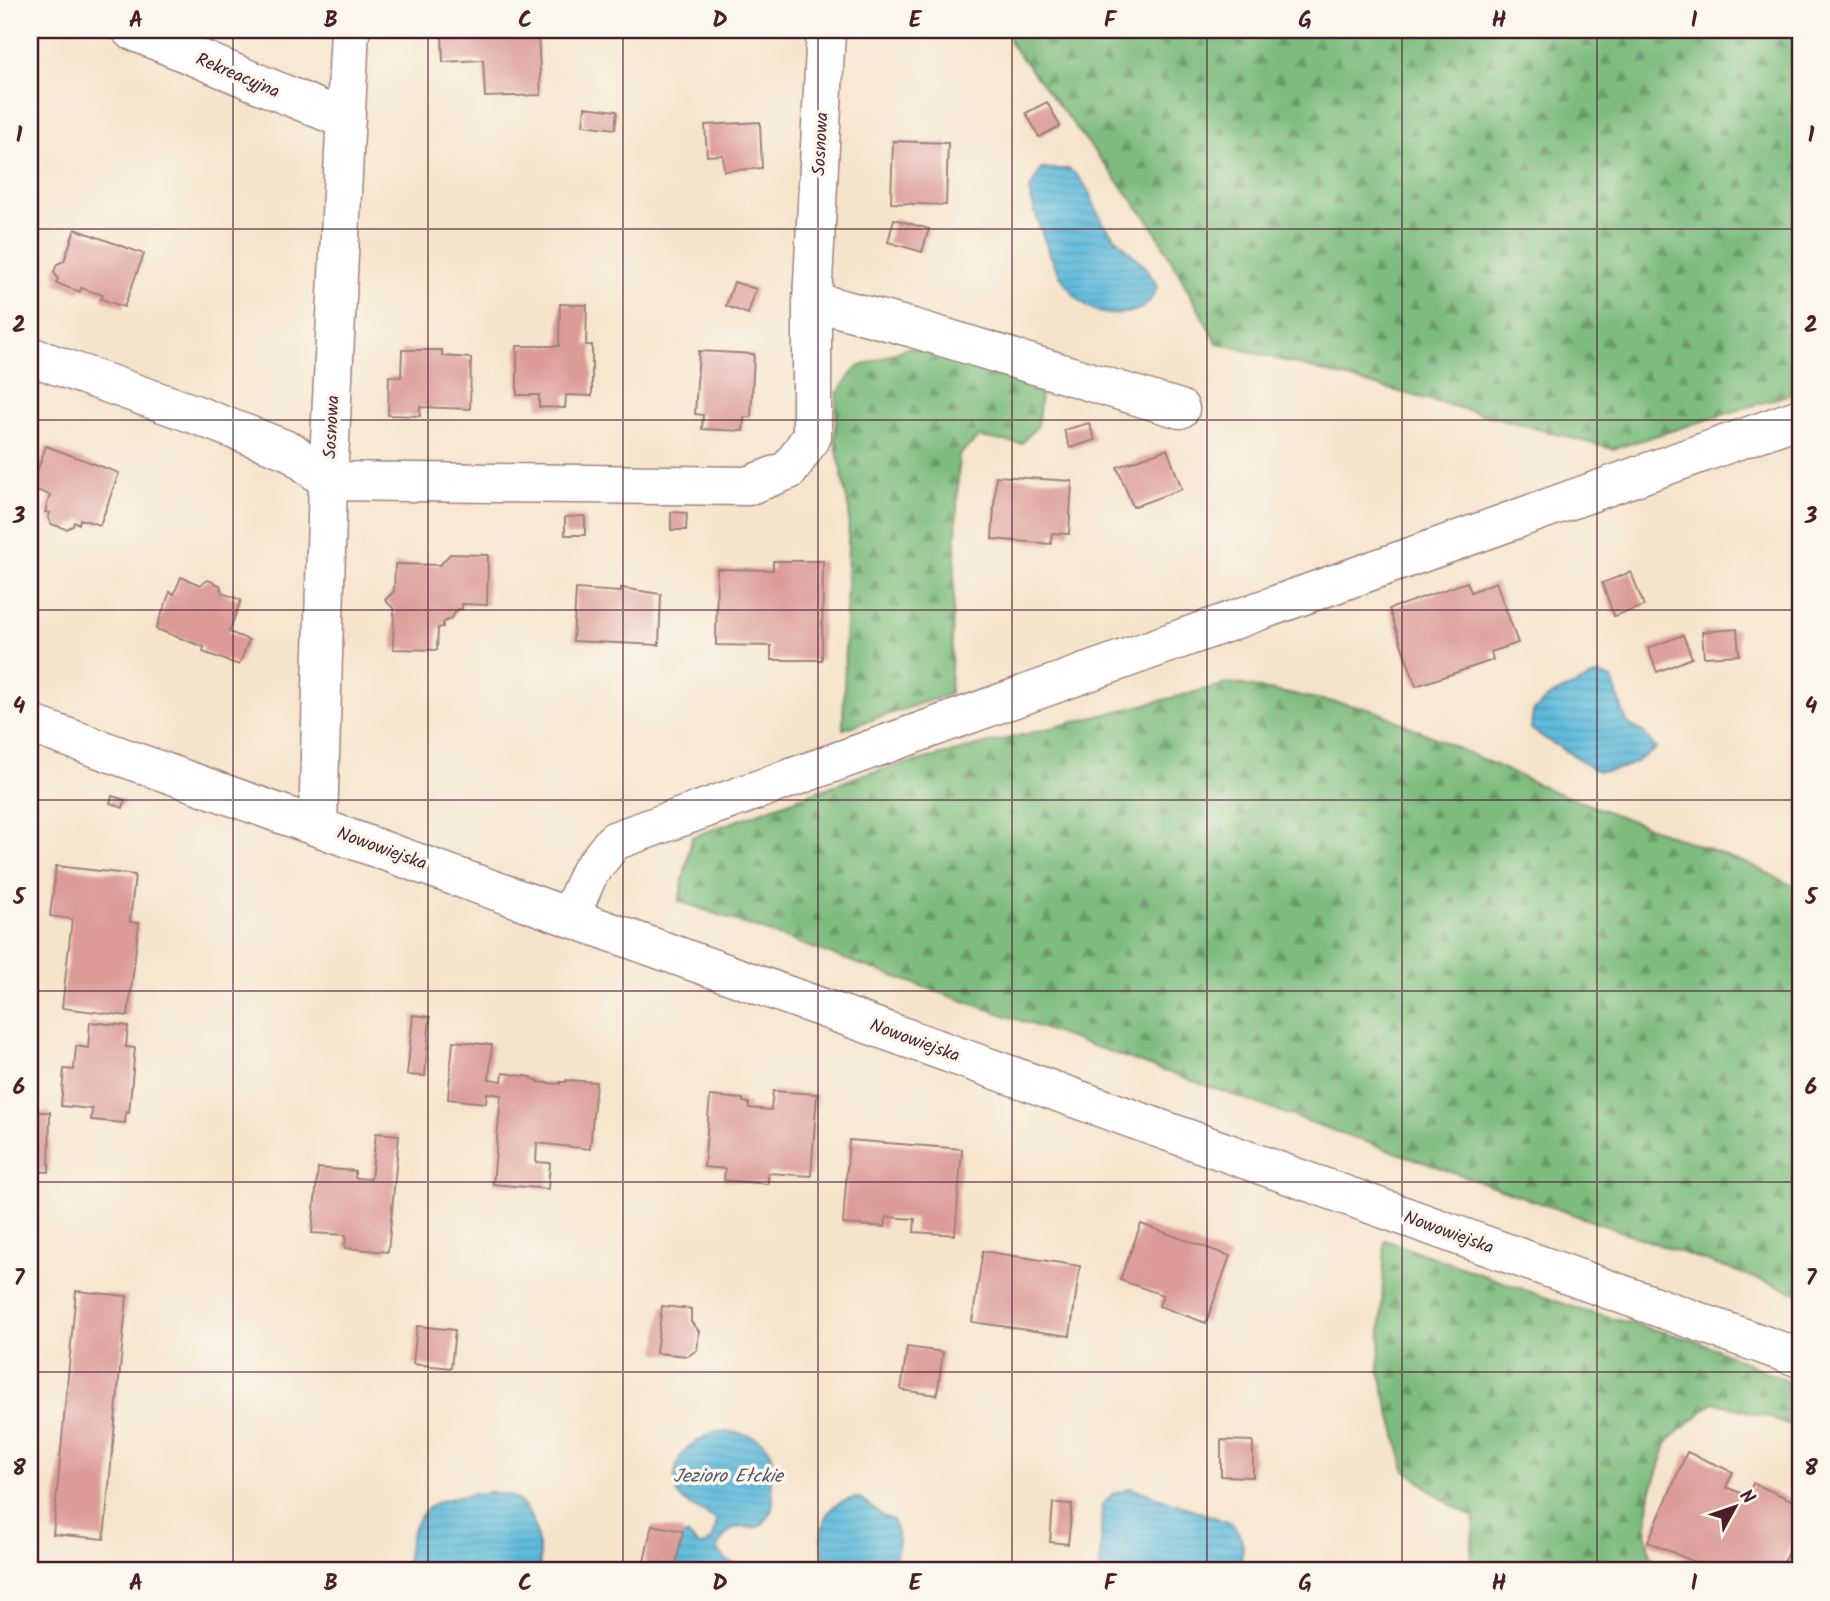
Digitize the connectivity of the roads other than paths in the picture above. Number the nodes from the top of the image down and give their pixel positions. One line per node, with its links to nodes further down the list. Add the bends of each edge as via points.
1 (131, 30): 4 (street, Rekreacyjna)
2 (350, 30): 4 (street, Sosnowa)
3 (826, 30): 5 (street, Sosnowa)
4 (346, 120): 9 (street, Sosnowa)
5 (812, 301): 7 (street); 9 (street, Sosnowa, via 812,436 789,470 758,482 747,486)
6 (30, 356): 9 (street, via 292,452)
7 (1180, 409)
8 (1800, 418): 12 (street, via 614,841 590,873)
9 (328, 481): 11 (street, Sosnowa)
10 (30, 724): 11 (street, Nowowiejska)
11 (318, 825): 12 (street, Nowowiejska)
12 (570, 916): 13 (street, Nowowiejska)
13 (1800, 1358)

